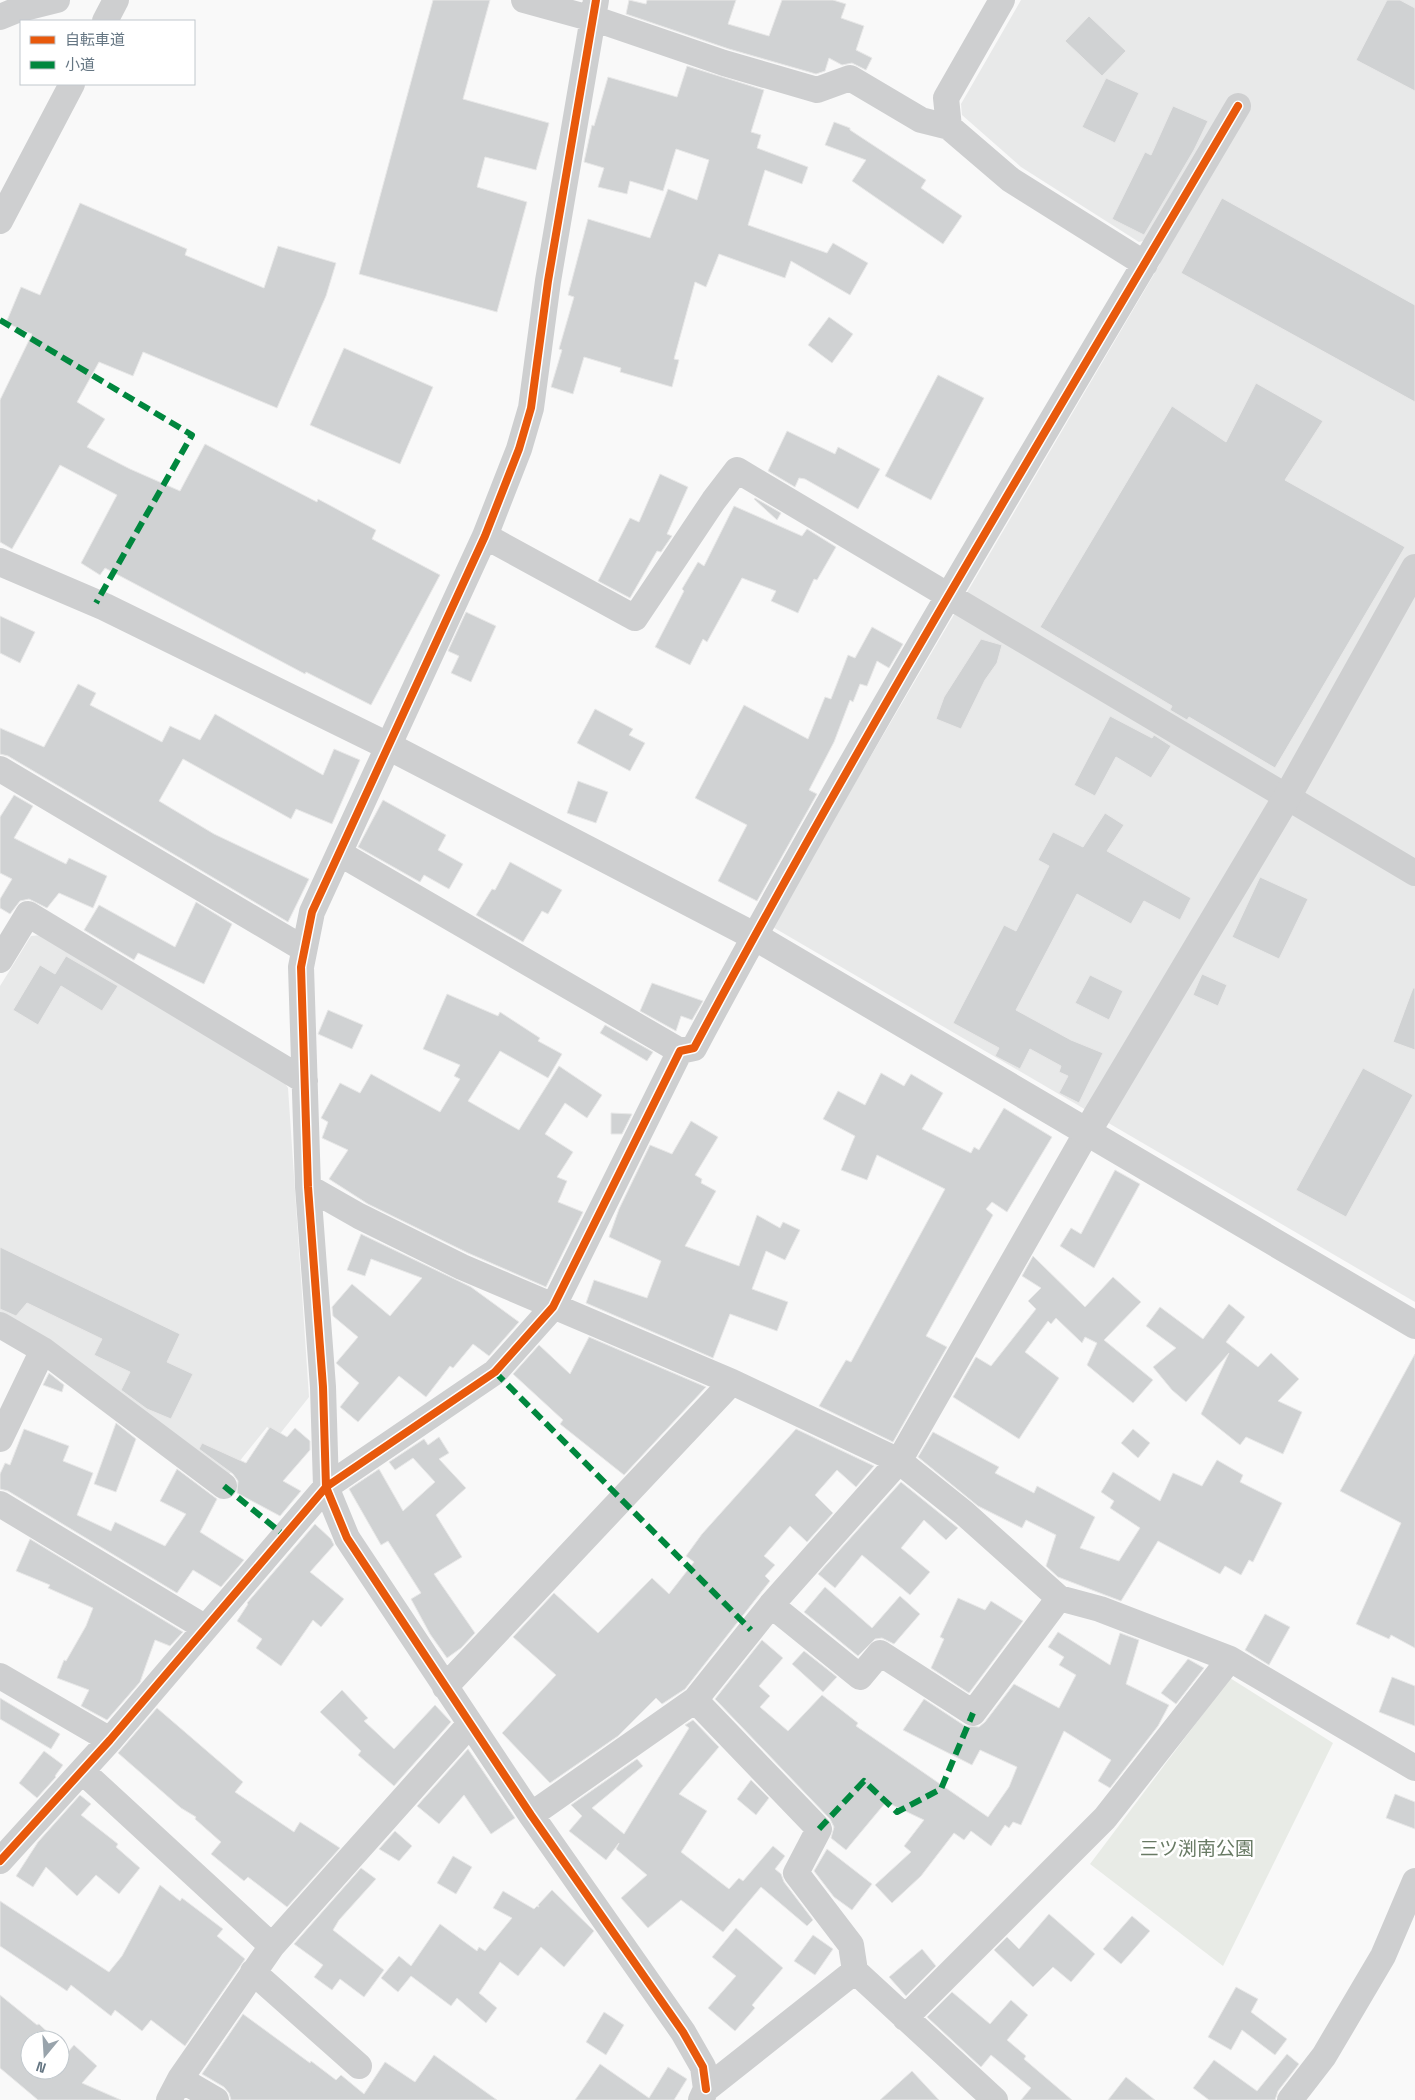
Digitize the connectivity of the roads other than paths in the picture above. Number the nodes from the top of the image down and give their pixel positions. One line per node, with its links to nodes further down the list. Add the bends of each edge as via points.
1 (57, 0): 5 (street)
2 (524, 0): 4 (street)
3 (1002, 0): 8 (street, via 946,98)
4 (594, 10): 8 (street, via 724,63 817,90 850,78 921,120); 11 (street, via 551,262 531,408 519,449)
5 (0, 17)
6 (71, 85): 9 (street)
7 (1238, 106): 10 (street)
8 (949, 127): 10 (street, via 1011,180)
9 (0, 221)
10 (1145, 264): 14 (street)
11 (485, 536): 14 (street, via 635,618 737,470); 15 (street)
12 (0, 562): 15 (street, via 105,607)
13 (1415, 568): 17 (street)
14 (948, 597): 17 (street); 20 (street)
15 (388, 746): 18 (street); 20 (street)
16 (0, 769): 21 (street)
17 (1287, 797): 19 (street); 25 (street)
18 (339, 853): 21 (street, via 312,912); 23 (street)
19 (1415, 872)
20 (754, 936): 23 (street, via 694,1048); 25 (street)
21 (304, 949): 24 (street, via 301,967)
22 (0, 960): 24 (street, via 28,914)
23 (680, 1051): 27 (street)
24 (305, 1081): 26 (street)
25 (1087, 1132): 29 (street); 33 (street)
26 (308, 1188): 27 (street, via 462,1267); 35 (street, via 323,1387)
27 (553, 1307): 31 (street); 35 (street, via 495,1372)
28 (0, 1325): 30 (street)
29 (1415, 1325)
30 (43, 1350): 32 (street); 34 (street)
31 (732, 1382): 33 (street); 42 (street)
32 (0, 1439)
33 (899, 1461): 37 (street, via 964,1513); 38 (street)
34 (224, 1486)
35 (326, 1487): 39 (street); 42 (street, via 347,1538)
36 (0, 1504): 39 (street)
37 (1059, 1598): 38 (street, via 973,1713 880,1653 860,1677); 40 (street, via 1100,1609)
38 (771, 1605): 43 (street)
39 (204, 1626): 45 (street)
40 (1230, 1659): 46 (street); 54 (street, via 1105,1818)
41 (0, 1676): 45 (street)
42 (445, 1687): 44 (street)
43 (695, 1700): 48 (street); 52 (street, via 819,1829 796,1873 851,1945)
44 (470, 1724): 48 (street); 51 (street)
45 (110, 1740): 47 (street)
46 (1415, 1768)
47 (82, 1771): 49 (street); 51 (street)
48 (531, 1815): 57 (street, via 683,2032 703,2067)
49 (0, 1861)
50 (1415, 1881): 60 (street, via 1383,1956 1324,2056)
51 (272, 1946): 53 (street)
52 (855, 1971): 54 (street); 57 (street)
53 (253, 1972): 55 (street); 56 (street)
54 (905, 2018): 59 (street)
55 (359, 2066)
56 (175, 2090): 58 (street)
57 (703, 2094)
58 (216, 2100)
59 (995, 2100)
60 (1290, 2100)

